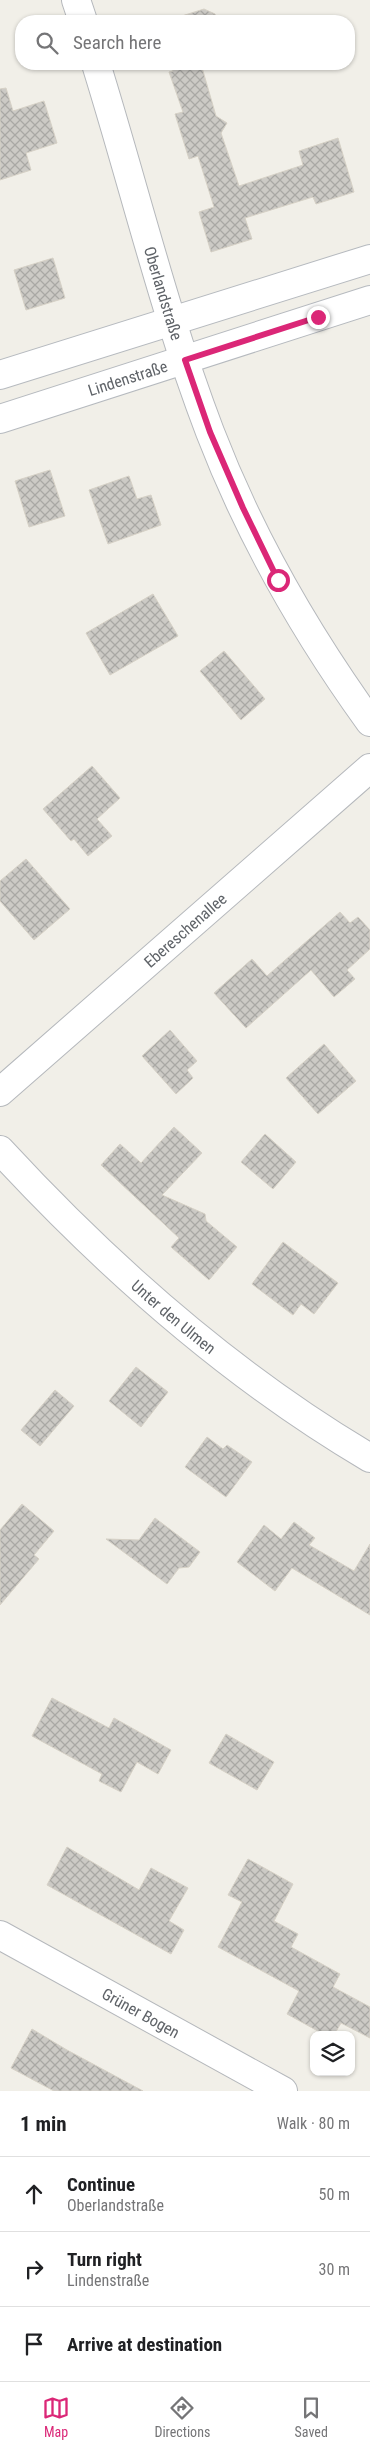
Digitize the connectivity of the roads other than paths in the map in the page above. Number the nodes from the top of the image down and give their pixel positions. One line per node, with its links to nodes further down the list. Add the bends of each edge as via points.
1 (76, 0): 2 (street)
2 (81, 15)
3 (98, 70): 6 (street, Oberlandstraße)
4 (370, 259): 6 (street)
5 (370, 300): 7 (street, Lindenstraße)
6 (172, 320): 7 (street, Oberlandstraße); 8 (street)
7 (185, 360): 9 (street, Lindenstraße); 10 (street, Oberlandstraße, via 210,432 278,580 328,665)
8 (0, 376)
9 (0, 419)
10 (370, 722)
11 (370, 768): 12 (street, Ebereschenallee)
12 (0, 1092)
13 (0, 1150): 14 (street, Unter den Ulmen, via 128,1278 188,1329 284,1403)
14 (370, 1458)
15 (0, 1935): 16 (street, Grüner Bogen)
16 (283, 2091)

